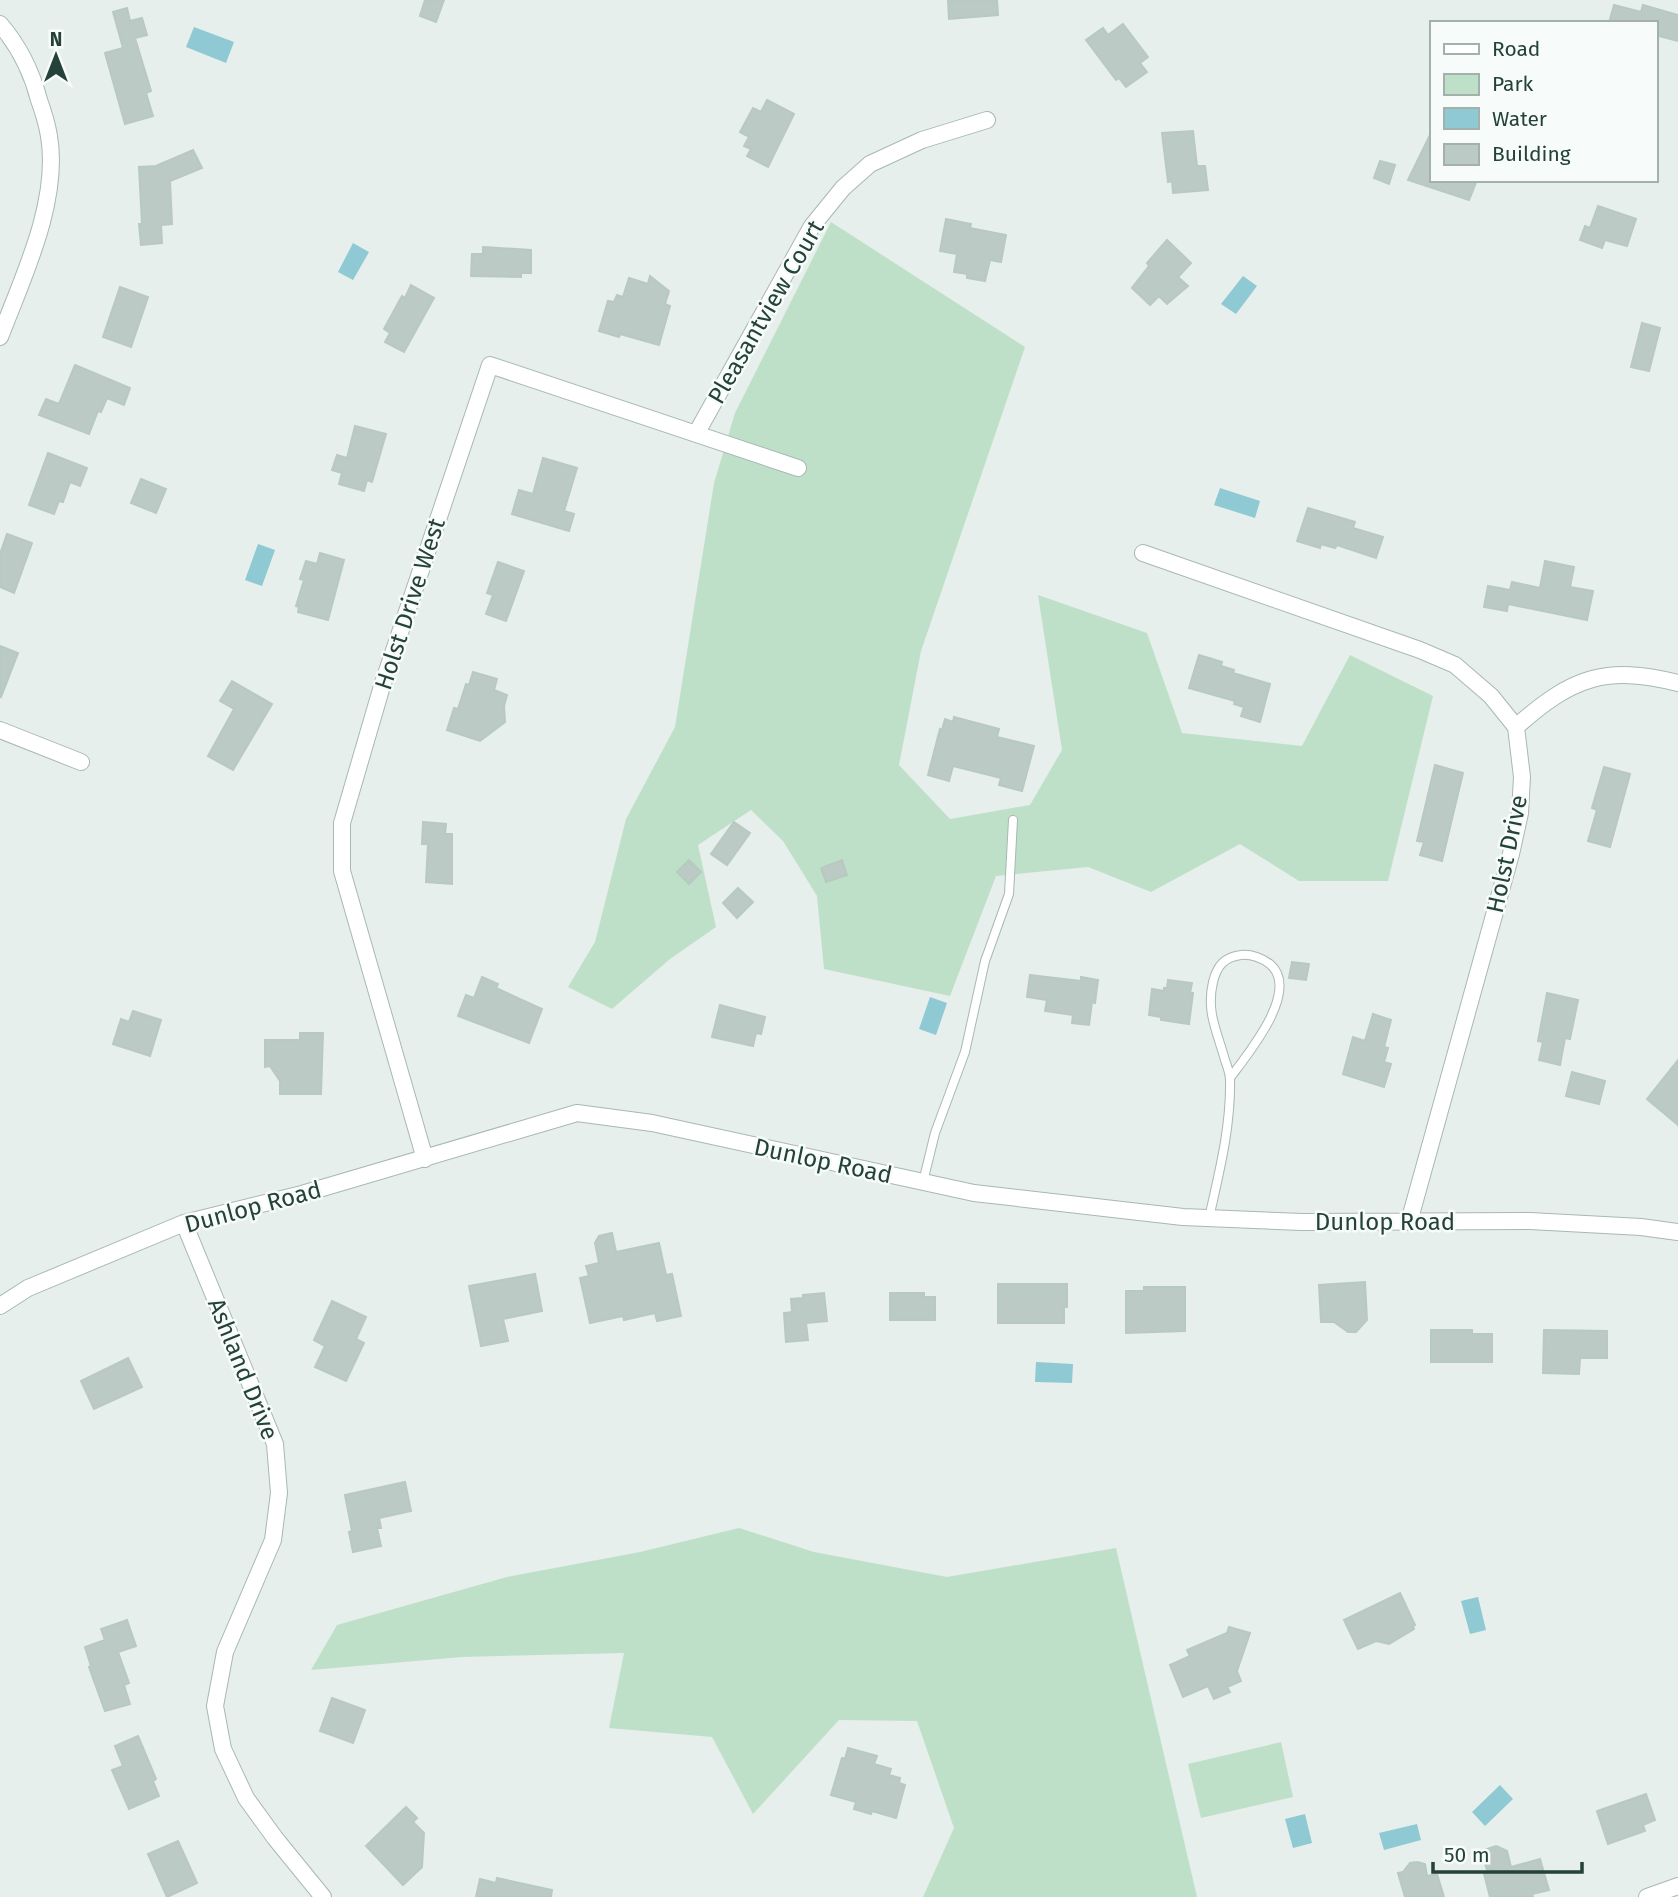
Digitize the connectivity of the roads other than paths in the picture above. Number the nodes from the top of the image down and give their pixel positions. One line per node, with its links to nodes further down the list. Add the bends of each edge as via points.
1 (0, 24): 3 (street, via 34,81 50,137 50,188 38,237)
2 (987, 120): 4 (street, Pleasantview Court, via 922,140 870,164 843,188 812,226)
3 (0, 337)
4 (696, 434): 5 (street, Holst Drive West); 13 (street, Holst Drive West, via 490,365 382,686 342,822 342,871)
5 (798, 468)
6 (1143, 553): 8 (street, via 1455,665 1491,696)
7 (1678, 683): 8 (street, via 1609,674 1578,682 1545,701)
8 (1516, 727): 16 (street, Holst Drive, via 1522,777 1511,855)
9 (0, 730): 10 (street)
10 (80, 762)
11 (1013, 820): 14 (lane, via 1009,894 985,961 965,1052 935,1133)
12 (1230, 1078): 12 (lane, via 1209,999 1223,961 1248,954 1272,966 1279,979 1279,994 1271,1017); 15 (lane, via 1222,1161)
13 (425, 1159): 14 (street, Dunlop Road, via 577,1113 652,1123); 17 (street, Dunlop Road)
14 (923, 1182): 15 (street, Dunlop Road, via 974,1193)
15 (1209, 1218): 16 (street, Dunlop Road)
16 (1409, 1222): 18 (street, Dunlop Road, via 1530,1221)
17 (184, 1223): 19 (street, Dunlop Road, via 28,1289); 21 (street, Ashland Drive, via 275,1444 279,1493 273,1540 225,1652 215,1706 223,1749 246,1798)
18 (1678, 1232)
19 (0, 1306)
20 (1678, 1886): 22 (street)
21 (323, 1897)
22 (1647, 1897)

